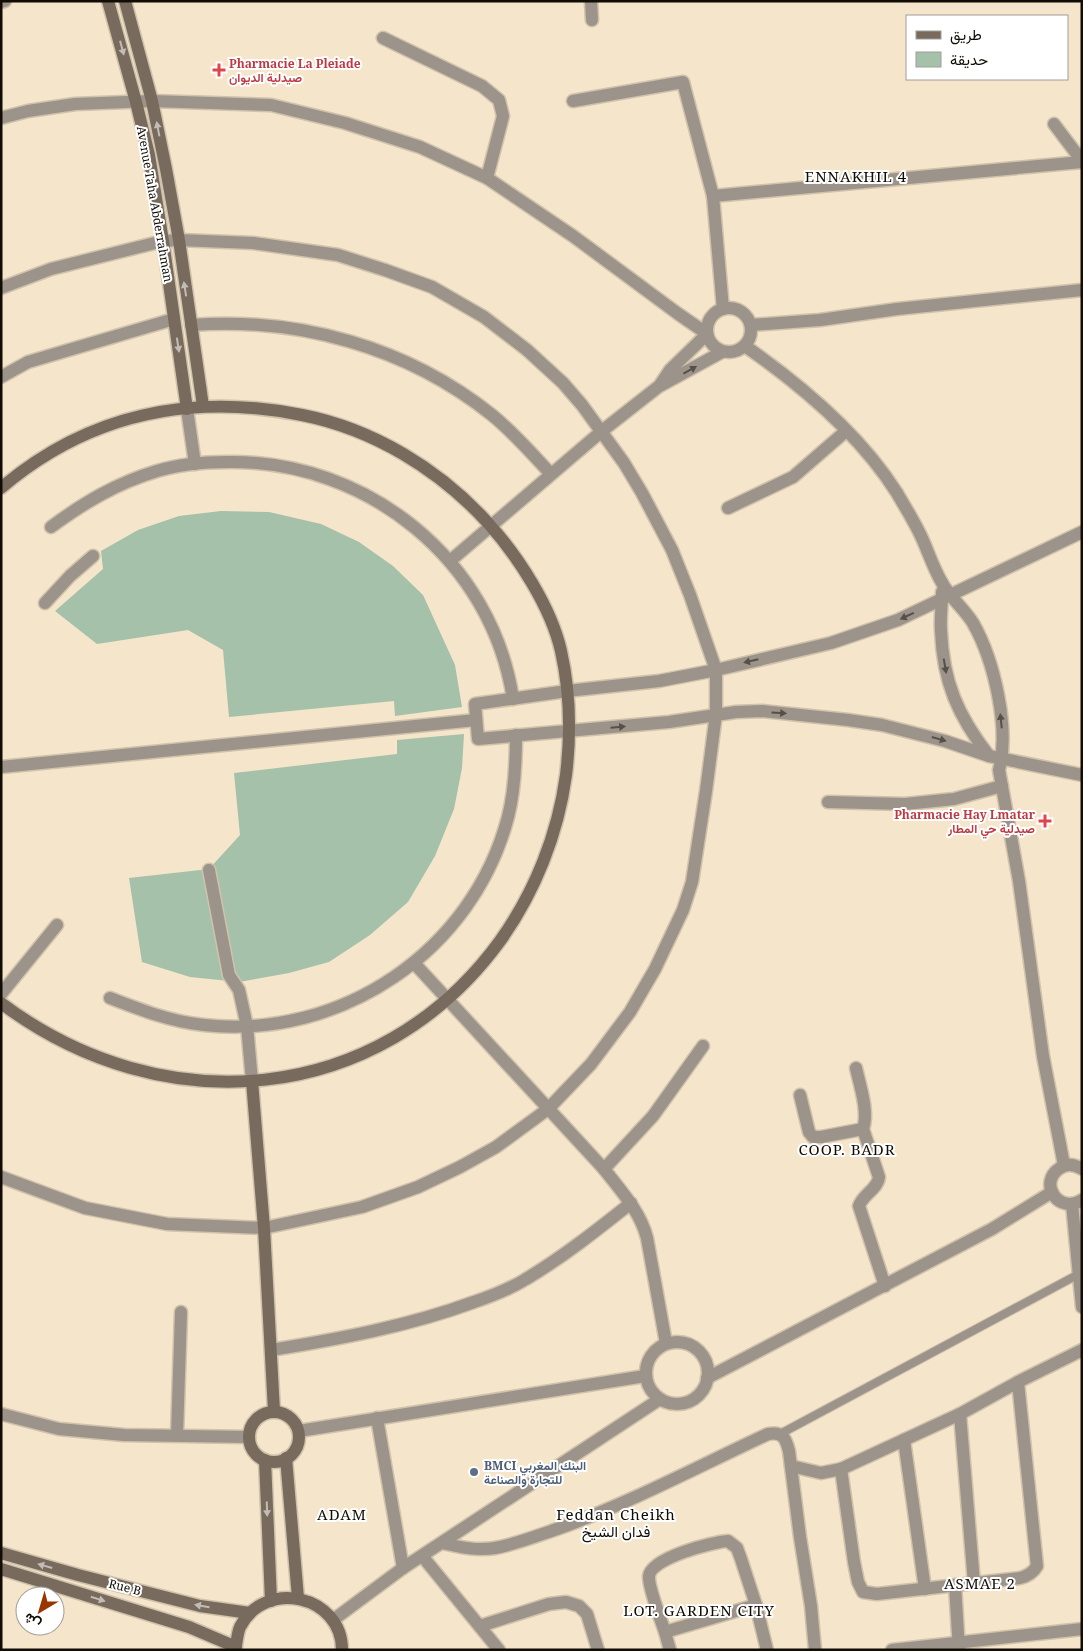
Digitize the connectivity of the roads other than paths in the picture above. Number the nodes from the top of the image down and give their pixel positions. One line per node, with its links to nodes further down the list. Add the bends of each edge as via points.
1 (5, 1): 5 (street)
2 (108, 1): 10 (street, Avenue Taha Abderrahman, one-way to 10)
3 (125, 1): 8 (street, Avenue Taha Abderrahman)
4 (591, 1): 6 (street)
5 (1, 2)
6 (592, 20)
7 (383, 38): 14 (street, via 482,86 499,100 503,116)
8 (152, 100): 10 (street); 14 (street, via 271,105 345,123 420,147); 16 (street, Avenue Taha Abderrahman, one-way to 8)
9 (573, 101): 15 (street, via 683,82)
10 (136, 102): 11 (street, via 75,104); 17 (street, Avenue Taha Abderrahman)
11 (1, 118)
12 (1054, 124): 13 (street)
13 (1082, 162): 15 (street)
14 (487, 178): 24 (street)
15 (713, 196): 20 (street)
16 (179, 240): 17 (street); 23 (street, Avenue Taha Abderrahman, one-way to 16); 31 (street, via 253,243 338,255 432,287 484,317 527,350 563,383)
17 (163, 241): 18 (street, via 51,269); 21 (street, Avenue Taha Abderrahman)
18 (1, 288)
19 (1082, 290): 22 (street)
20 (723, 309): 22 (street, via 738,309); 24 (street, via 710,319)
21 (174, 319): 27 (street, via 28,362); 30 (street, Avenue Taha Abderrahman, one-way to 30)
22 (751, 325): 25 (street, via 750,340)
23 (191, 326): 29 (street, Avenue Taha Abderrahman); 34 (street, via 216,323 288,328 353,341 386,353 451,385 492,415)
24 (707, 333): 26 (street, via 710,342); 28 (street, via 670,370)
25 (745, 346): 26 (street, via 738,351); 32 (street, via 799,387)
26 (722, 352): 28 (street, one-way to 26)
27 (1, 377)
28 (658, 387): 31 (street)
29 (203, 406): 30 (street); 37 (street, via 286,412 366,435 438,476)
30 (187, 409): 33 (street); 35 (street, via 155,413 104,426 35,461)
31 (602, 431): 34 (street); 44 (street, via 642,493 672,550)
32 (846, 431): 36 (street, via 793,477); 42 (street, via 875,461 897,494 920,535)
33 (195, 464): 38 (street, via 158,471 112,488 80,505); 41 (street, via 252,461 297,468 341,482 382,503 419,530)
34 (551, 474): 37 (street)
35 (1, 488)
36 (728, 508)
37 (490, 525): 41 (street); 45 (street, via 512,552 540,598 561,647)
38 (51, 527)
39 (1082, 532): 42 (street)
40 (93, 556): 43 (street)
41 (450, 561): 46 (street, via 478,600 498,641)
42 (946, 597): 44 (street, one-way to 44, via 898,620 831,643); 51 (street, one-way to 51, via 941,636 948,684 958,708); 52 (street, one-way to 42, via 1000,716 988,654 973,623)
43 (44, 603)
44 (716, 670): 45 (street); 47 (street)
45 (567, 691): 46 (street); 49 (street)
46 (513, 699): 48 (street, via 475,704)
47 (716, 714): 49 (street, one-way to 47, via 669,722); 51 (street, one-way to 51, via 762,711 848,720 917,733); 69 (street, via 692,882 683,910 659,962 630,1012 591,1064)
48 (476, 720): 50 (street, via 478,739); 53 (street)
49 (569, 731): 50 (street); 62 (street, via 568,760 558,816 532,888 491,953)
50 (516, 735): 59 (street, via 516,774 510,809 493,859 473,898 446,932)
51 (989, 756): 52 (street)
52 (1001, 764): 54 (street); 55 (street)
53 (1, 767)
54 (1082, 776)
55 (1002, 786): 56 (street, via 954,799 905,804); 71 (street, via 1019,881 1043,1056)
56 (828, 802)
57 (209, 870): 64 (street, via 229,975 239,990)
58 (57, 925): 60 (street)
59 (414, 963): 62 (street); 64 (street, via 378,988 339,1007 297,1020)
60 (1, 994)
61 (110, 998): 64 (street, via 156,1016 204,1025)
62 (448, 999): 67 (street, via 400,1035 356,1057 302,1074); 69 (street)
63 (1, 1003): 67 (street, via 44,1033 118,1065 193,1080)
64 (247, 1026): 67 (street)
65 (703, 1046): 72 (street, via 653,1116)
66 (856, 1068): 70 (street, via 865,1116)
67 (252, 1081): 78 (street)
68 (800, 1095): 70 (street, via 813,1137)
69 (548, 1109): 72 (street); 78 (street, via 496,1147 418,1187 362,1207)
70 (863, 1130): 80 (street, via 879,1177 859,1206)
71 (1064, 1165): 73 (street); 75 (street, via 1055,1171 1050,1181)
72 (604, 1169): 77 (street)
73 (1082, 1169)
74 (1, 1177): 78 (street, via 85,1208 167,1224)
75 (1052, 1192): 76 (street, via 1064,1203); 80 (street, via 992,1229)
76 (1077, 1202): 79 (street)
77 (631, 1203): 83 (street, via 643,1223 647,1238); 84 (street, via 553,1262 491,1296 444,1313 392,1326)
78 (264, 1228): 84 (street)
79 (1080, 1273): 81 (street); 95 (lane)
80 (885, 1286): 87 (street)
81 (1082, 1307)
82 (181, 1312): 96 (street)
83 (666, 1343): 86 (street, via 650,1356); 87 (street, via 682,1342 697,1349 704,1357)
84 (271, 1350): 90 (street)
85 (1082, 1350): 88 (street)
86 (646, 1376): 89 (street, via 648,1385); 93 (street)
87 (708, 1378): 89 (street, via 705,1386 686,1403)
88 (1018, 1382): 91 (street); 108 (street, via 1037,1566 1031,1574 1020,1578)
89 (660, 1399): 103 (street)
90 (274, 1412): 94 (street, via 292,1418); 97 (street, via 258,1416 250,1428)
91 (960, 1414): 98 (street); 108 (street)
92 (2, 1418): 96 (street, via 58,1429)
93 (377, 1418): 94 (street); 106 (street)
94 (299, 1431): 99 (street, via 298,1445)
95 (780, 1434): 101 (street, via 787,1441); 103 (street, via 768,1434 654,1490 542,1534 494,1548 476,1549)
96 (177, 1435): 97 (street)
97 (249, 1437): 100 (street, via 256,1455)
98 (904, 1440): 102 (street); 110 (street)
99 (286, 1458): 100 (street, via 276,1462); 111 (street)
100 (265, 1460): 112 (street, one-way to 112)
101 (791, 1466): 102 (street, via 821,1473); 126 (street)
102 (841, 1469): 110 (street, via 861,1590 878,1594)
103 (442, 1543): 105 (street)
104 (1, 1553): 114 (street, Rue B, one-way to 104, via 200,1606)
105 (423, 1557): 106 (street); 116 (street)
106 (403, 1568): 115 (street)
107 (1, 1569): 120 (street, Rue B, one-way to 120, via 189,1627)
108 (974, 1583): 109 (street)
109 (955, 1585): 110 (street); 119 (street)
110 (925, 1589)
111 (298, 1598): 112 (street, via 282,1597); 115 (street, via 313,1603)
112 (271, 1601): 114 (street)
113 (756, 1605): 118 (street); 118 (street, via 737,1548 728,1541 714,1542 660,1561 653,1567 650,1582); 125 (street)
114 (250, 1613): 120 (street, via 240,1628)
115 (334, 1620): 121 (street)
116 (480, 1626): 122 (street); 123 (street, via 549,1604 566,1602 579,1606 587,1614)
117 (1082, 1629): 119 (street)
118 (665, 1632): 124 (street)
119 (959, 1646): 127 (street)
120 (236, 1648)
121 (342, 1650)
122 (499, 1650)
123 (598, 1650)
124 (670, 1650)
125 (766, 1650)
126 (815, 1650)
127 (892, 1650)

